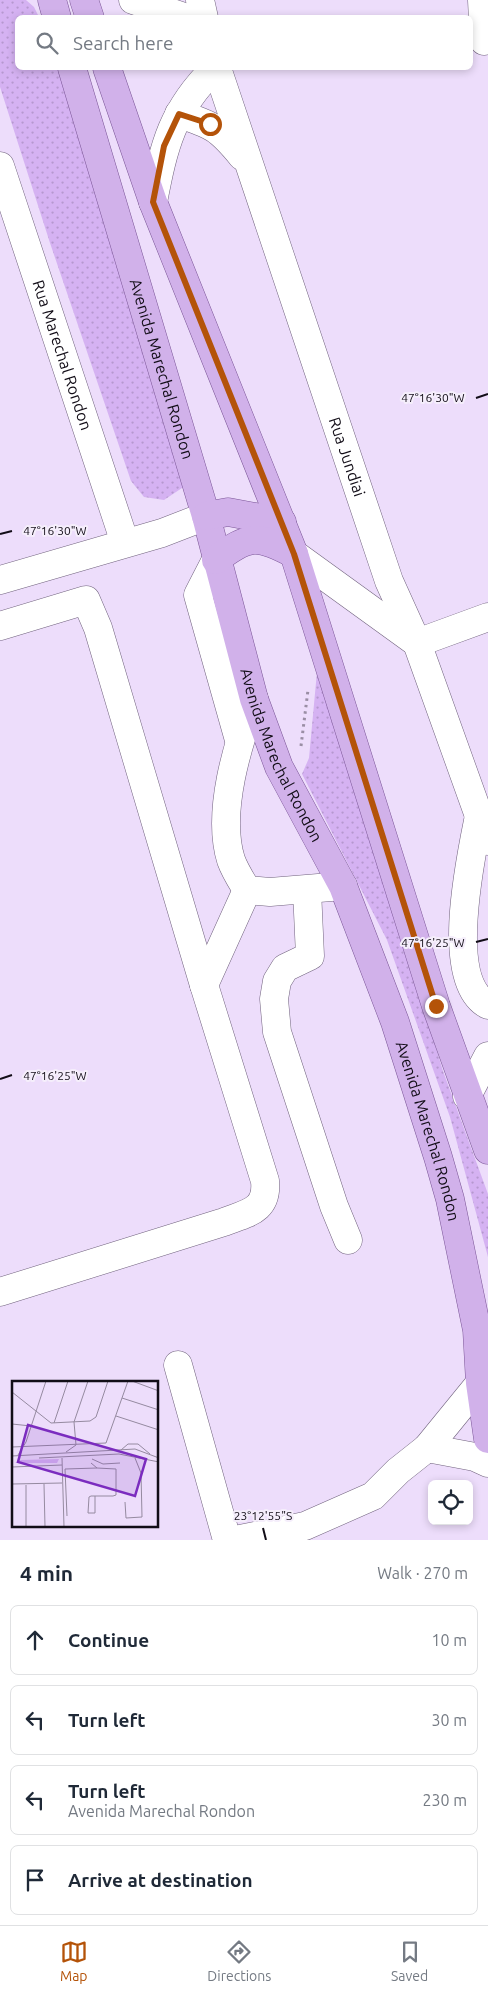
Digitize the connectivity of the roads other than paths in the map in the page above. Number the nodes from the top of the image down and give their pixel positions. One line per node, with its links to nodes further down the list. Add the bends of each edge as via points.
1 (84, 0): 5 (main road)
2 (200, 0): 7 (street)
3 (482, 0): 8 (street)
4 (142, 2): 6 (street)
5 (89, 15)
6 (179, 15)
7 (203, 15)
8 (481, 41)
9 (73, 70): 17 (main road, Avenida Marechal Rondon)
10 (108, 70): 16 (main road)
11 (214, 70): 13 (street, via 196,87)
12 (217, 70): 14 (street, Rua Jundiai)
13 (179, 114): 14 (street, via 210,124 223,133); 16 (street, via 164,146)
14 (248, 164): 25 (street, Rua Jundiai, via 389,581)
15 (0, 166): 19 (street, Rua Marechal Rondon)
16 (153, 202): 18 (main road)
17 (206, 516): 18 (main road, via 228,512); 19 (street); 21 (main road, Avenida Marechal Rondon)
18 (282, 522): 20 (main road)
19 (125, 543): 22 (street)
20 (294, 554): 21 (main road, via 269,541 254,540 235,545); 25 (street); 36 (main road)
21 (216, 560): 26 (main road, Avenida Marechal Rondon); 27 (street, via 198,595)
22 (0, 580)
23 (488, 617): 25 (street)
24 (0, 626): 33 (street, via 86,600 98,628)
25 (417, 644): 28 (street, Rua Jundiai)
26 (254, 699): 27 (street); 30 (main road, Avenida Marechal Rondon, via 279,767)
27 (239, 740): 31 (street, via 226,815 227,836 233,865)
28 (479, 816): 29 (street, Rua Jundiai); 34 (street, via 467,875 462,946 465,968 483,1003)
29 (488, 841)
30 (343, 886): 32 (street); 41 (main road, Avenida Marechal Rondon, via 395,1022 445,1182 477,1330)
31 (247, 890): 32 (street); 33 (street)
32 (307, 890): 38 (street, via 310,956 286,968 277,981 274,999 277,1032)
33 (204, 985): 39 (street, via 265,1181 264,1201 255,1209 224,1222)
34 (488, 1005)
35 (488, 1056): 36 (street)
36 (467, 1096): 37 (main road)
37 (488, 1150)
38 (348, 1240)
39 (0, 1292)
40 (178, 1365): 45 (street)
41 (484, 1388): 42 (main road, Avenida Marechal Rondon); 43 (street)
42 (488, 1439)
43 (427, 1448): 44 (street, via 475,1457); 46 (street, via 374,1496 305,1526)
44 (488, 1463)
45 (227, 1540)
46 (235, 1540)

